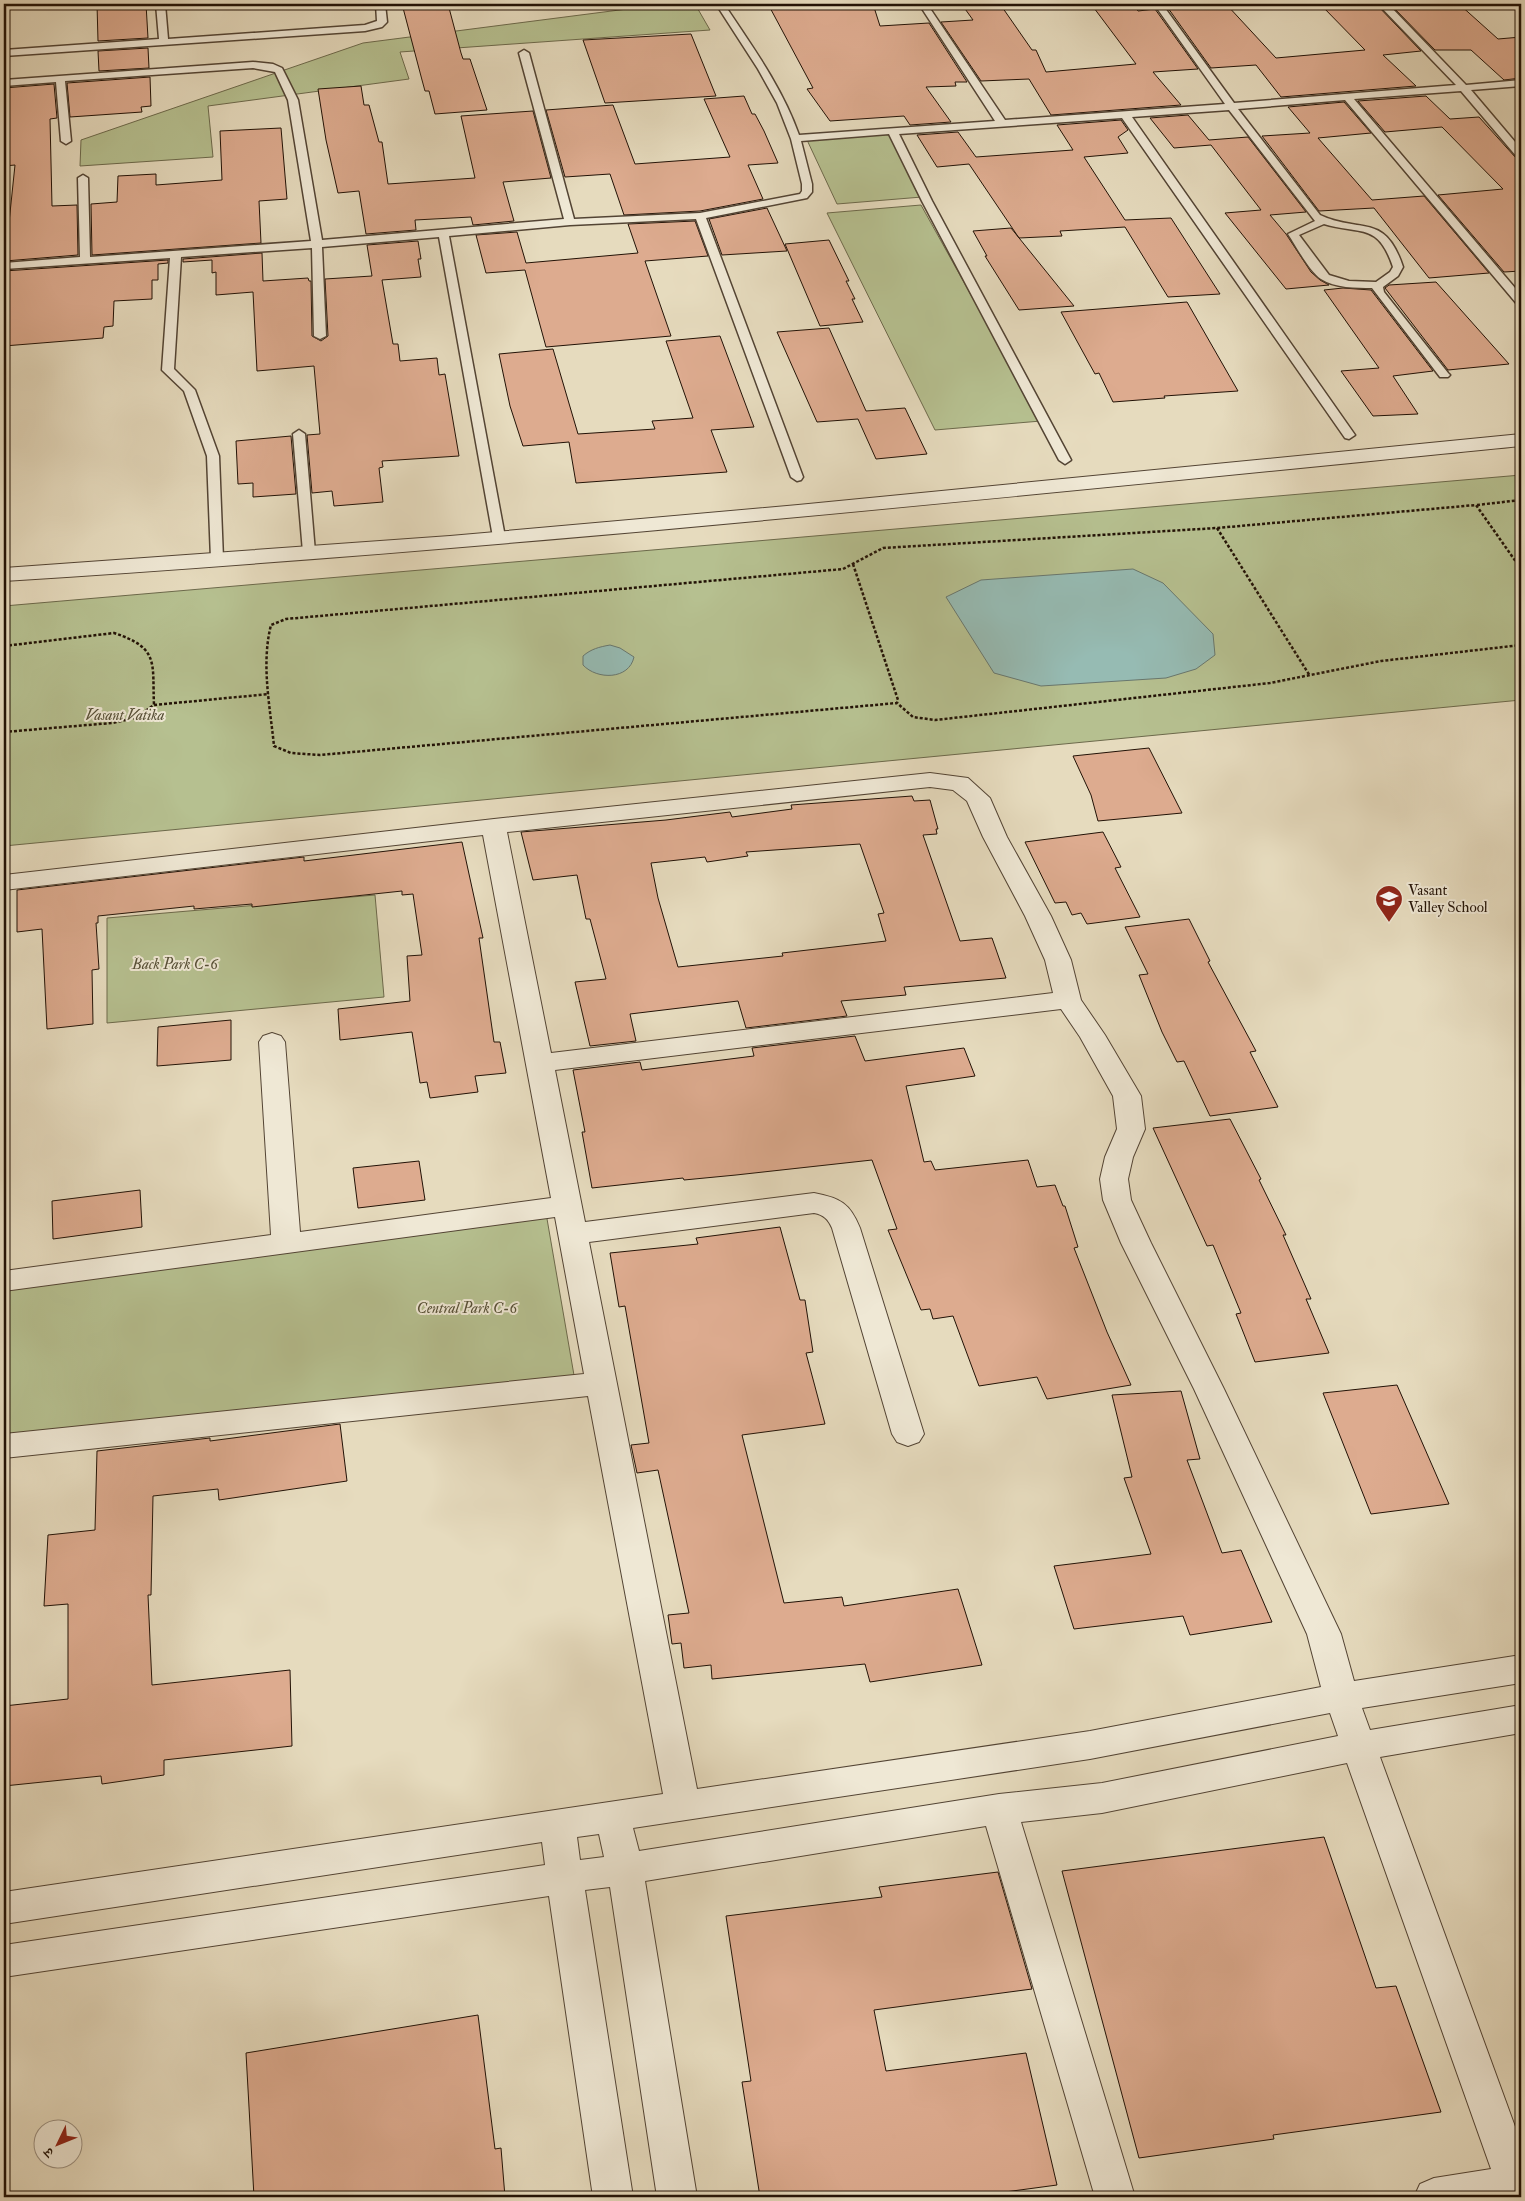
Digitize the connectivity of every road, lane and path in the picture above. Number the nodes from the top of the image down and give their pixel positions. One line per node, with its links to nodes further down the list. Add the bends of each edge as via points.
1 (160, 4): 7 (lane)
2 (380, 4): 7 (lane, via 382,22 374,27)
3 (720, 4): 19 (lane, via 775,92)
4 (923, 4): 17 (lane)
5 (1158, 4): 15 (lane)
6 (1383, 4): 13 (lane)
7 (164, 42): 8 (lane)
8 (4, 53)
9 (524, 53): 25 (lane)
10 (60, 79): 11 (lane); 20 (lane); 27 (lane, via 253,65 279,70 292,100)
11 (4, 83)
12 (1521, 84): 13 (lane)
13 (1463, 88): 14 (lane); 21 (lane)
14 (1348, 98): 15 (lane); 32 (lane)
15 (1231, 106): 16 (lane); 24 (lane, via 1316,217)
16 (1125, 115): 17 (lane); 36 (lane)
17 (1002, 124): 18 (lane)
18 (893, 132): 19 (lane); 38 (lane)
19 (796, 138): 23 (lane, via 807,184 807,192 803,196)
20 (66, 141)
21 (1521, 155)
22 (83, 178): 29 (lane)
23 (700, 216): 25 (lane); 39 (lane)
24 (1323, 221): 31 (lane, via 1363,227 1391,245 1398,267); 31 (lane, via 1293,234 1318,270 1333,281)
25 (570, 222): 26 (lane)
26 (443, 232): 27 (lane); 43 (lane)
27 (317, 244): 28 (lane); 33 (lane)
28 (176, 255): 29 (lane); 45 (lane, via 168,370 189,390 213,456)
29 (85, 260): 30 (lane)
30 (4, 266)
31 (1379, 285): 34 (lane, via 1379,292)
32 (1521, 302)
33 (320, 336)
34 (1444, 375)
35 (299, 434): 44 (lane)
36 (1349, 434)
37 (1521, 440): 43 (street, via 1071,486)
38 (1066, 460)
39 (796, 477)
40 (1521, 500): 41 (path)
41 (1476, 505): 42 (path); 47 (path)
42 (1217, 528): 46 (path, via 883,548); 51 (path)
43 (499, 537): 44 (street)
44 (309, 552): 45 (street)
45 (216, 559): 48 (street)
46 (853, 564): 52 (path, via 844,569 286,619 271,626 268,634); 53 (path)
47 (1521, 569)
48 (4, 575)
49 (1521, 645): 51 (path, via 1381,660)
50 (4, 646): 54 (path, via 114,633 129,637 151,652)
51 (1310, 676): 53 (path, via 934,720 913,717)
52 (269, 694): 53 (path, via 274,746 297,755); 54 (path)
53 (897, 703)
54 (154, 705): 55 (path, via 135,718 112,723)
55 (4, 732)
56 (494, 826): 57 (street); 58 (street, via 930,780 960,783 978,798 995,837 1038,916 1058,960); 60 (street)
57 (4, 882)
58 (1068, 1000): 60 (street); 68 (street, via 1092,1034 1127,1096 1131,1129 1114,1179 1117,1200 1210,1389 1324,1634)
59 (272, 1042): 62 (street)
60 (540, 1063): 61 (street)
61 (570, 1220): 62 (street); 64 (street); 65 (street, via 814,1203 830,1205 841,1216 846,1228)
62 (286, 1243): 63 (street)
63 (4, 1281)
64 (602, 1383): 66 (street); 71 (street)
65 (908, 1434)
66 (4, 1446)
67 (1521, 1669): 68 (street)
68 (1341, 1697): 70 (street); 71 (street, via 1090,1745)
69 (1521, 1719): 70 (street)
70 (1358, 1746): 72 (street, via 1102,1798); 79 (street)
71 (683, 1806): 73 (street)
72 (1000, 1809): 75 (street); 82 (street)
73 (613, 1817): 74 (street); 75 (street)
74 (557, 1825): 76 (street); 77 (street)
75 (624, 1868): 76 (street); 81 (street)
76 (566, 1877): 78 (street); 80 (street)
77 (4, 1908)
78 (4, 1961)
79 (1520, 2187): 83 (street)
80 (613, 2197)
81 (677, 2197)
82 (1115, 2197)
83 (1434, 2197)

